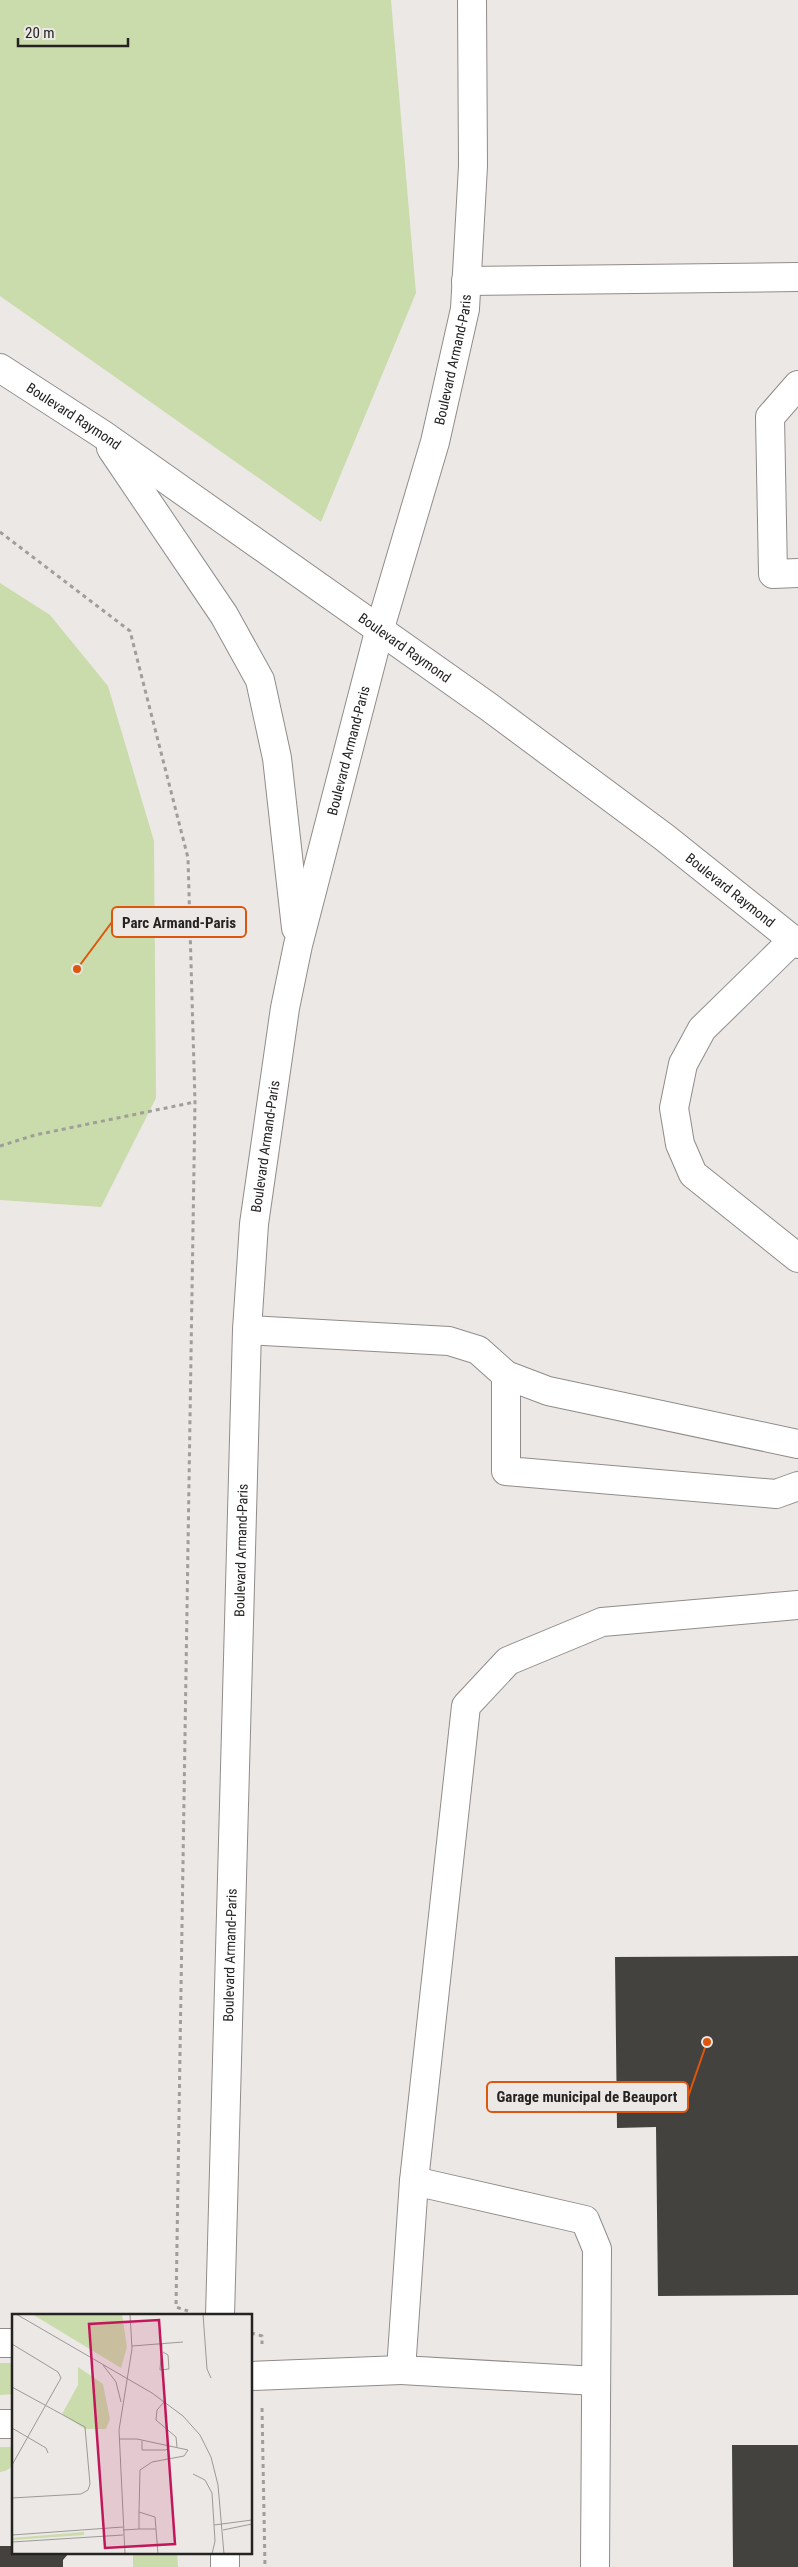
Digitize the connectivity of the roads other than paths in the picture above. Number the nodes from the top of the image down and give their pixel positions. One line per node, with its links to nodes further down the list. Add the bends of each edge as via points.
1 (472, 0): 3 (street, Boulevard Armand-Paris, via 473,166)
2 (798, 277): 3 (street)
3 (466, 281): 8 (street, Boulevard Armand-Paris, via 465,309 435,442)
4 (0, 368): 6 (street, Boulevard Raymond)
5 (798, 385): 7 (street, via 770,417 773,574)
6 (102, 434): 8 (street, Boulevard Raymond); 10 (street, via 224,615 260,680 277,758)
7 (798, 573)
8 (380, 628): 9 (street, Boulevard Raymond, via 664,837); 10 (street, Boulevard Armand-Paris)
9 (796, 942): 11 (street, via 702,1029 683,1064 674,1108 680,1144 693,1174)
10 (298, 945): 12 (street, Boulevard Armand-Paris, via 285,1008 254,1224)
11 (798, 1258)
12 (247, 1330): 13 (street, via 449,1341 478,1350); 18 (street, Boulevard Armand-Paris)
13 (506, 1375): 14 (street, via 548,1391); 15 (street, via 506,1471 776,1494)
14 (798, 1444)
15 (798, 1486)
16 (798, 1605): 17 (street, via 602,1622 508,1661 466,1706)
17 (414, 2181): 19 (street); 21 (street, via 585,2220 597,2249)
18 (220, 2314)
19 (401, 2370): 20 (street); 21 (street)
20 (256, 2376)
21 (596, 2381): 24 (street)
22 (224, 2554): 23 (street)
23 (225, 2567)
24 (595, 2567)

